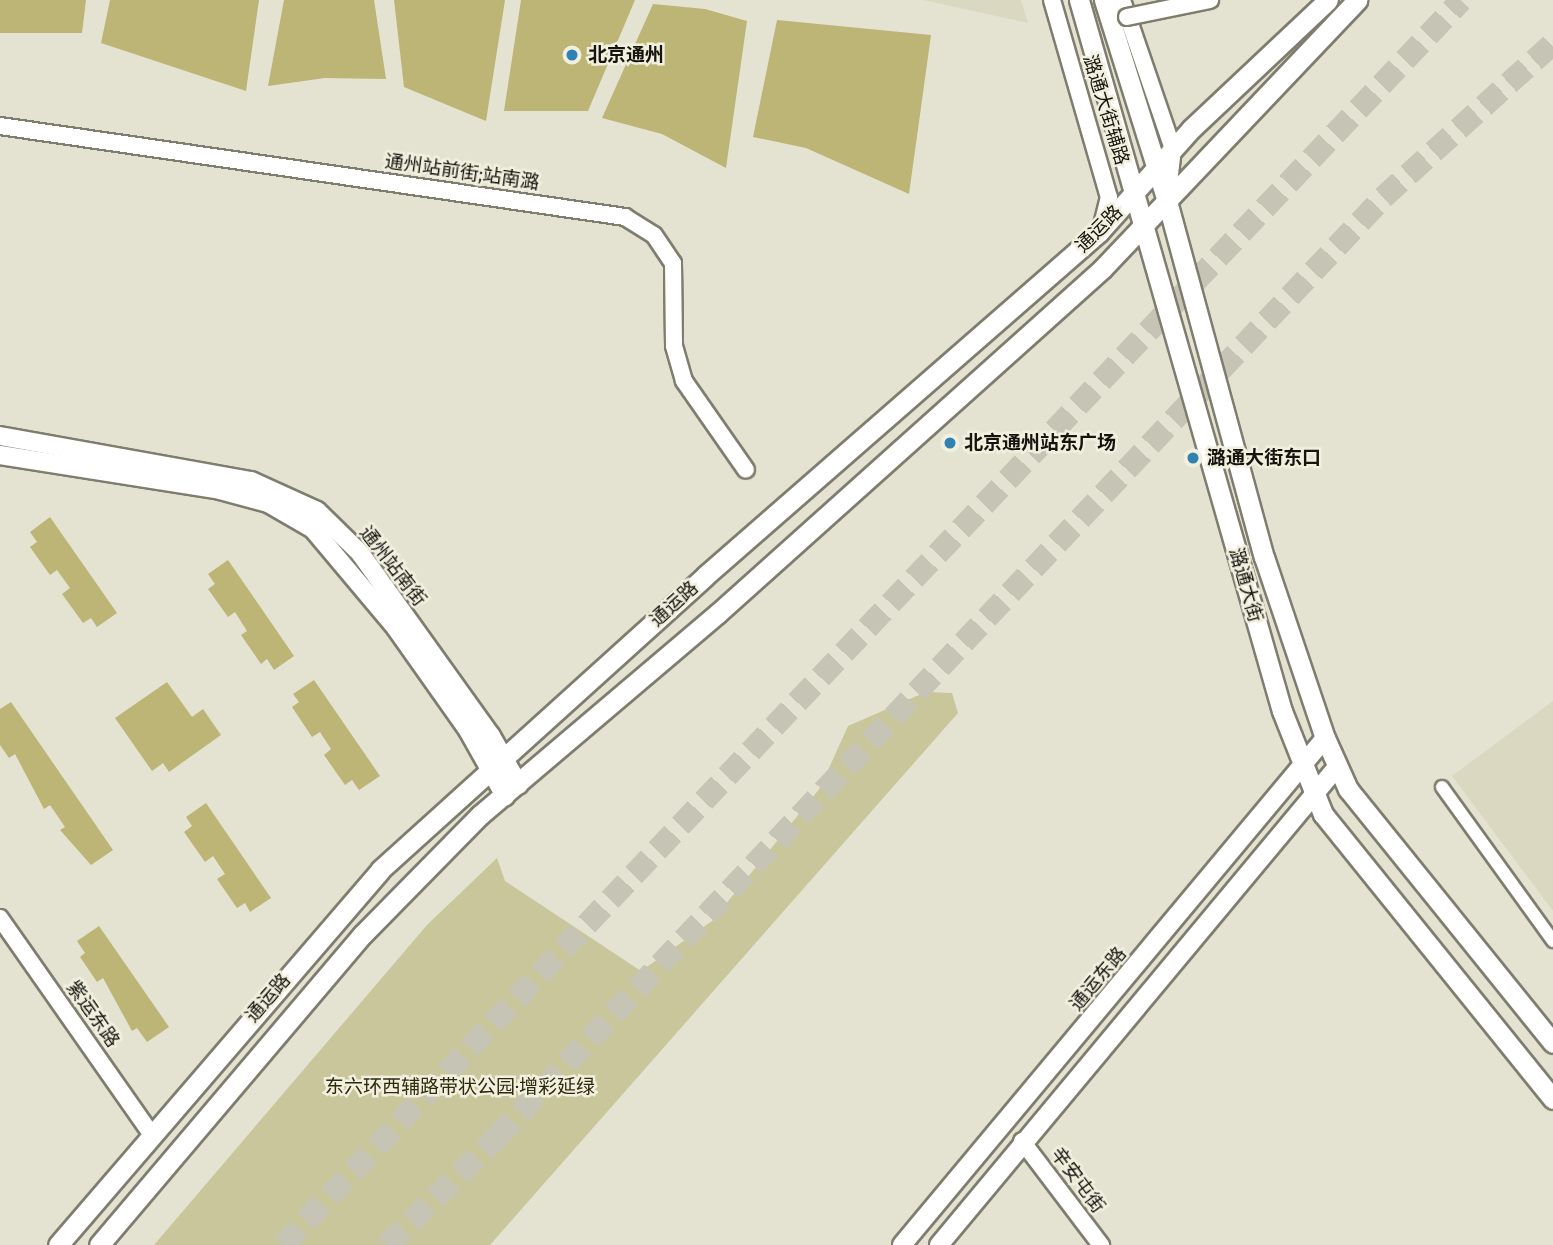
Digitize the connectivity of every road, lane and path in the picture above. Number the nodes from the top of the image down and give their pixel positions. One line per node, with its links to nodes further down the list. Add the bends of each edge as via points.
1 (1052, 0): 15 (street, 潞通大街辅路, via 1110,197)
2 (1079, 0): 12 (main road, 潞通大街)
3 (1104, 0): 11 (main road, 潞通大街)
4 (1122, 0): 8 (street)
5 (1210, 0): 8 (street, bridge)
6 (1328, 0): 10 (main road, 通运路)
7 (1357, 0): 13 (main road, 通运路)
8 (1127, 17): 10 (street)
9 (0, 125): 18 (street, 通州站前街;站南潞, via 625,217 654,235 673,263 674,346 684,381)
10 (1173, 149): 11 (main road, 通运路); 13 (street)
11 (1157, 169): 12 (main road, 通运路); 13 (main road, 潞通大街)
12 (1133, 195): 14 (main road, 潞通大街); 15 (main road, 通运路)
13 (1167, 201): 14 (main road, 通运路); 19 (main road, 潞通大街, via 1264,557)
14 (1143, 224): 21 (main road, 潞通大街, via 1282,711); 24 (main road, 通运路, via 1018,347)
15 (1099, 232): 20 (main road, 通运路)
16 (0, 436): 20 (main road, 通州站南街, via 251,481 317,511 360,553)
17 (0, 455): 20 (main road, 通州站南街, via 220,490 268,503 313,529 397,628 468,730)
18 (747, 470)
19 (1325, 738): 21 (main road, 通运东路); 22 (main road, 潞通大街)
20 (496, 762): 24 (main road, 通州站南街); 30 (main road, 通运路, via 380,870)
21 (1305, 762): 25 (main road, 潞通大街); 34 (main road, 通运东路)
22 (1338, 767): 25 (main road); 28 (main road, 潞通大街, via 1348,789)
23 (1442, 786): 27 (street)
24 (512, 790): 33 (main road, 通运路, via 363,934)
25 (1315, 792): 29 (main road, 潞通大街, via 1323,814); 31 (main road)
26 (0, 918): 30 (street, 紫运东路)
27 (1553, 941)
28 (1553, 1043)
29 (1553, 1099)
30 (152, 1135): 32 (main road, 通运路)
31 (1022, 1141): 35 (main road); 36 (street, 辛安屯街)
32 (58, 1245)
33 (99, 1245)
34 (902, 1245)
35 (939, 1245)
36 (1101, 1245)

